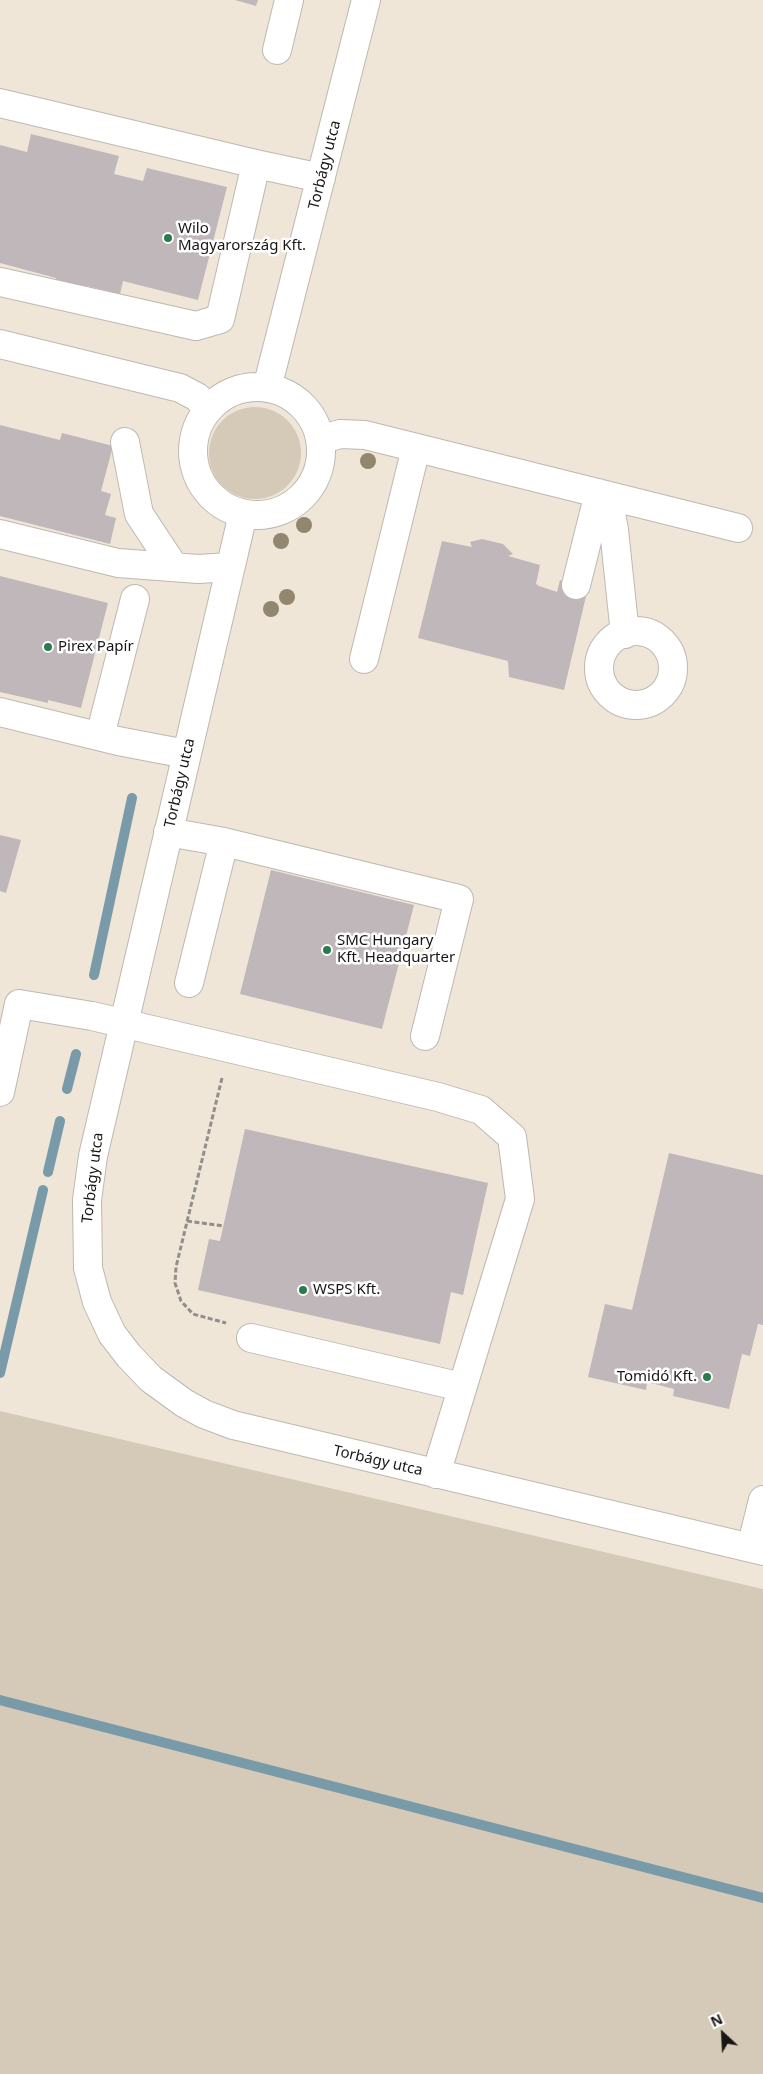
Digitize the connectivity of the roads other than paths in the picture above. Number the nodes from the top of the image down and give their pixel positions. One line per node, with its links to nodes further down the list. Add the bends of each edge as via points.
1 (289, 0): 3 (street)
2 (366, 0): 6 (street, Torbágy utca)
3 (278, 50)
4 (0, 103): 5 (street)
5 (256, 164): 6 (street); 7 (street, via 220,319 196,326)
6 (322, 178): 9 (street, Torbágy utca)
7 (0, 282)
8 (0, 344): 10 (street, via 180,388 197,397)
9 (268, 388): 10 (street, via 246,388 225,396); 11 (street, via 286,394 302,406 314,422)
10 (208, 409): 15 (street, via 195,432 193,459 201,484 219,503)
11 (320, 440): 13 (street, via 349,433); 15 (street, via 320,466 310,488 292,506 268,515)
12 (125, 442): 18 (street, via 139,514)
13 (416, 448): 14 (street); 23 (street)
14 (603, 494): 16 (street); 20 (street); 22 (street, via 614,530)
15 (243, 514): 19 (street, Torbágy utca)
16 (738, 528)
17 (0, 534): 18 (street, via 118,563)
18 (174, 567): 19 (street)
19 (230, 567): 26 (street, Torbágy utca)
20 (576, 585)
21 (135, 599): 25 (street)
22 (626, 634)
23 (364, 660)
24 (0, 712): 25 (street)
25 (100, 736): 26 (street)
26 (186, 754): 27 (street, Torbágy utca)
27 (168, 832): 28 (street); 30 (street, Torbágy utca)
28 (224, 842): 29 (street); 31 (street, via 459,899)
29 (189, 982)
30 (123, 1023): 32 (street, via 19,1004); 34 (street, via 438,1097 481,1110 512,1137 520,1199); 35 (street, Torbágy utca, via 86,1200 88,1268 97,1302 112,1334 151,1379 204,1414 288,1440)
31 (425, 1036)
32 (0, 1092)
33 (251, 1338): 34 (street)
34 (462, 1387): 35 (street)
35 (436, 1474): 37 (street, Torbágy utca)
36 (763, 1500): 37 (street)
37 (757, 1549)

